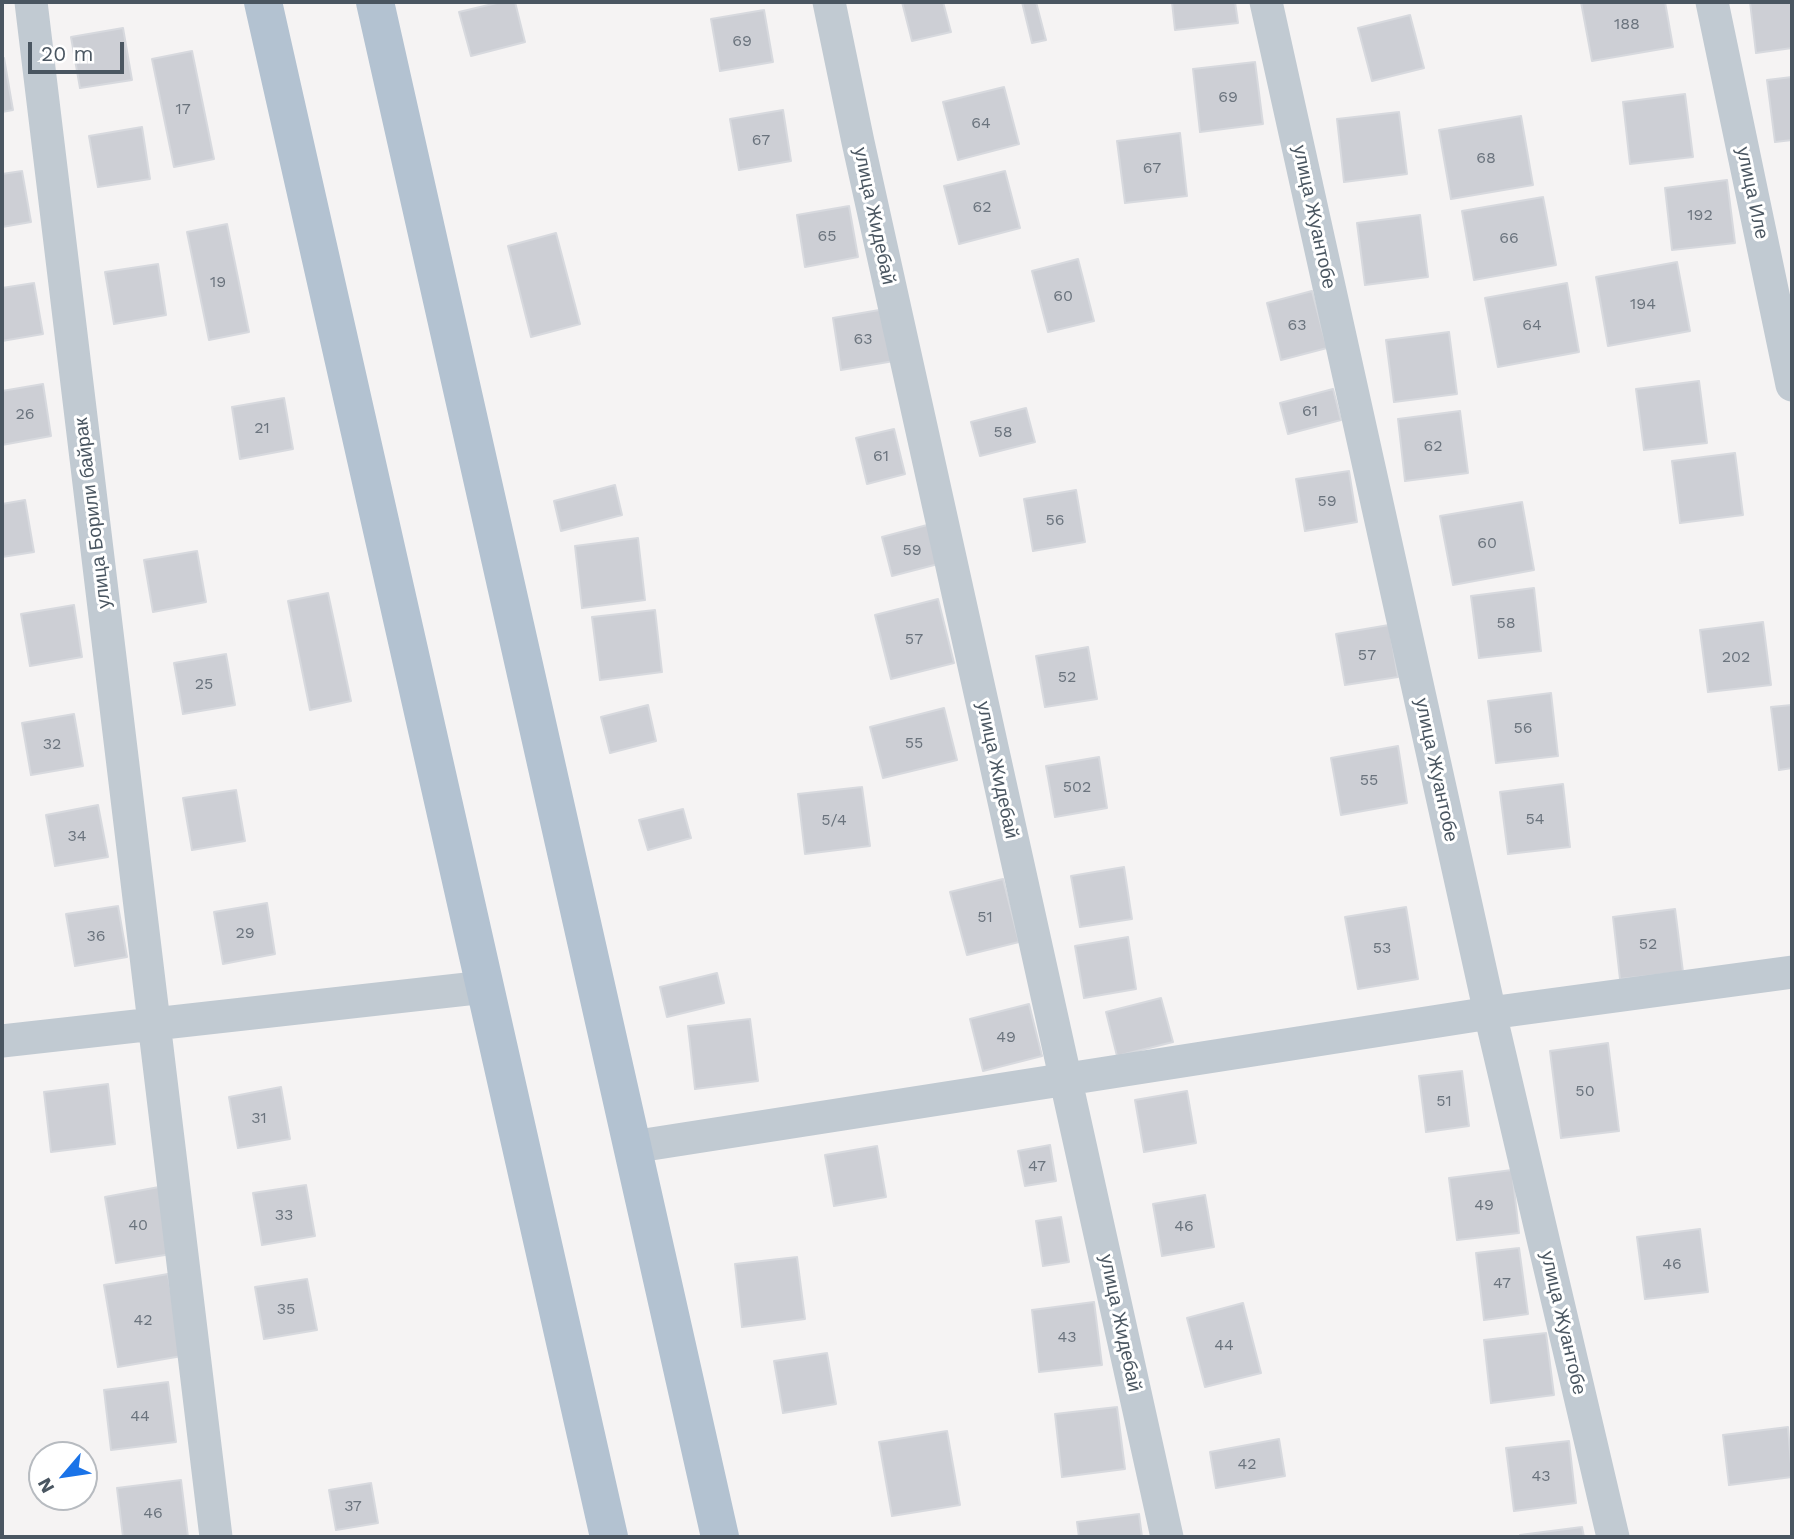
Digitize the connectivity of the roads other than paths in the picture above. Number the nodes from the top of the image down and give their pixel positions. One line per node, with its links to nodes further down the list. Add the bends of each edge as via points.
1 (31, 2): 11 (street, улица Борили байрак)
2 (263, 2): 9 (main road)
3 (375, 2): 14 (main road)
4 (829, 2): 13 (street, улица Жидебай)
5 (1266, 2): 10 (street, улица Жуантобе)
6 (1712, 2): 7 (street, улица Иле)
7 (1792, 385)
8 (1792, 972): 10 (street)
9 (485, 987): 11 (street); 16 (main road)
10 (1490, 1013): 13 (street); 19 (street, улица Жуантобе)
11 (154, 1024): 12 (street); 15 (street, улица Борили байрак)
12 (2, 1041)
13 (1066, 1079): 14 (street); 18 (street, улица Жидебай)
14 (632, 1147): 17 (main road)
15 (216, 1537)
16 (609, 1537)
17 (720, 1537)
18 (1167, 1537)
19 (1614, 1537)

